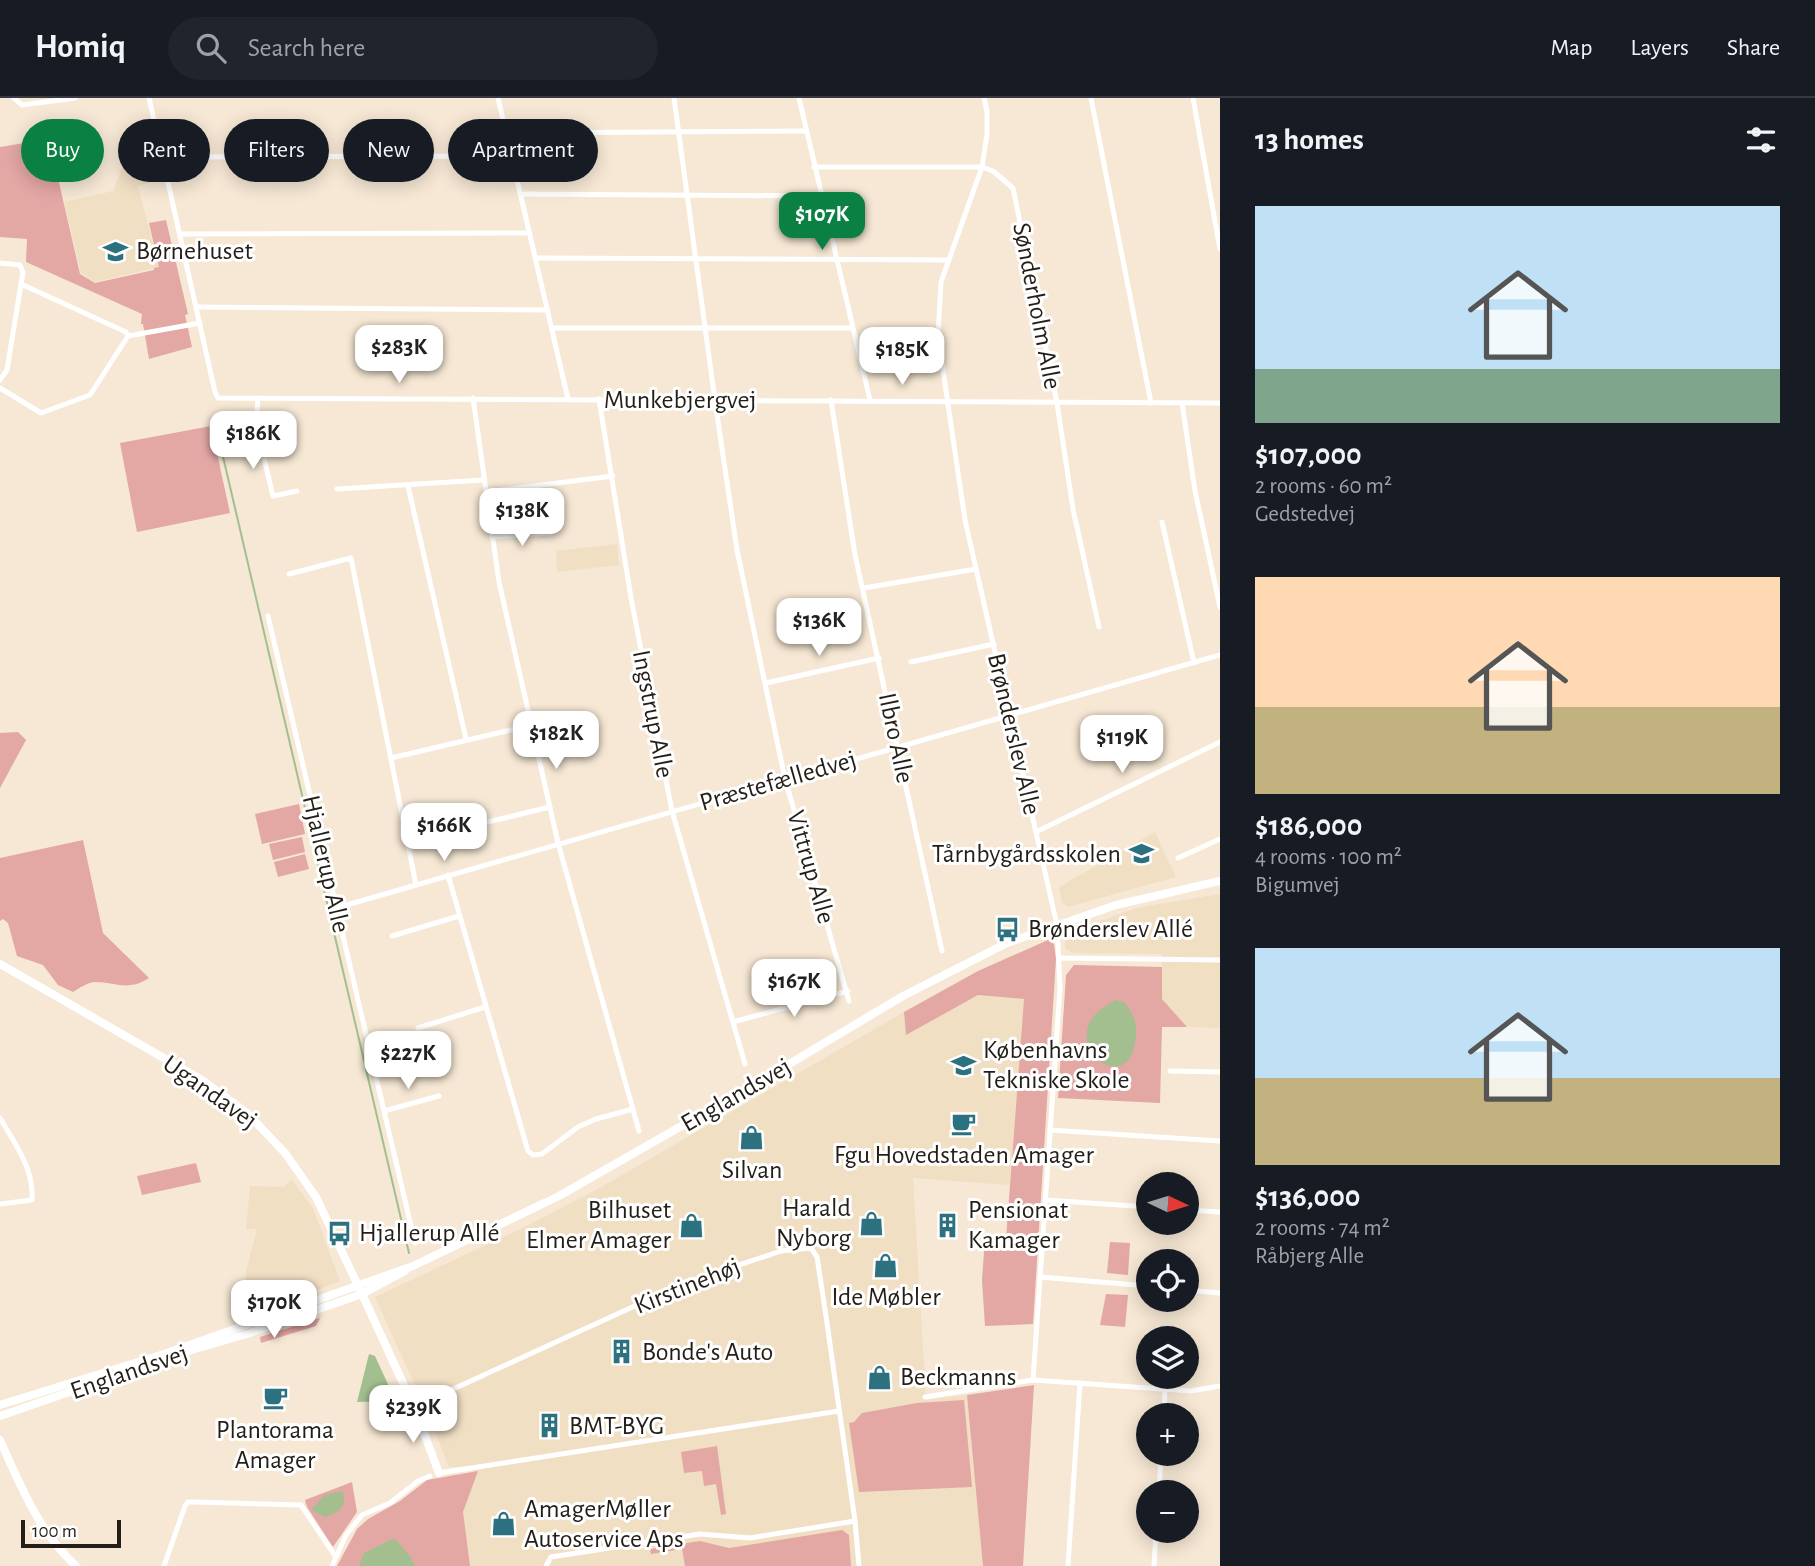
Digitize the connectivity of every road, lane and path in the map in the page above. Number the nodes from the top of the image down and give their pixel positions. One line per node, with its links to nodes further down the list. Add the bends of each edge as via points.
1 (14, 98): 2 (street, via 22,105)
2 (75, 98)
3 (149, 98): 10 (street, Munkebjergvej)
4 (498, 98): 11 (street)
5 (674, 98): 14 (street, Vittrup Alle)
6 (799, 98): 12 (street)
7 (984, 98): 18 (street, Brønderslev Alle, via 988,134)
8 (1091, 98): 51 (street)
9 (1192, 98): 26 (street)
10 (154, 119)
11 (502, 119)
12 (806, 131): 14 (street); 17 (street)
13 (598, 133): 14 (street)
14 (680, 133): 22 (street, Vittrup Alle)
15 (448, 156): 16 (street)
16 (210, 158)
17 (814, 167): 18 (street); 23 (street)
18 (982, 167): 30 (street, Brønderslev Alle); 50 (street, Sønderholm Alle, via 1013,188)
19 (168, 182): 24 (street, Munkebjergvej)
20 (517, 182): 21 (street)
21 (520, 194): 22 (street); 25 (street)
22 (688, 194): 23 (street); 27 (street, Vittrup Alle)
23 (820, 196): 29 (street)
24 (180, 233): 25 (street); 33 (street, Munkebjergvej)
25 (530, 233): 28 (street)
26 (1220, 248)
27 (696, 257): 28 (street); 29 (street); 37 (street, Vittrup Alle)
28 (536, 258): 34 (street)
29 (837, 258): 30 (street); 38 (street)
30 (947, 260): 48 (street, Brønderslev Alle, via 938,322)
31 (0, 263): 32 (street, via 20,265)
32 (21, 284): 39 (street); 40 (street, via 6,370)
33 (196, 307): 34 (street); 35 (street, Munkebjergvej)
34 (548, 310): 36 (street)
35 (200, 323): 39 (street); 42 (street, Munkebjergvej, via 218,398)
36 (552, 328): 37 (street); 44 (street)
37 (705, 328): 38 (street); 49 (street, Vittrup Alle)
38 (852, 328): 47 (street)
39 (128, 336): 41 (street, via 90,396 41,412)
40 (0, 380)
41 (0, 388)
42 (258, 398): 43 (street, Munkebjergvej); 58 (street, via 256,425 273,496)
43 (473, 398): 44 (street, Munkebjergvej); 55 (street)
44 (568, 399): 45 (street, Munkebjergvej)
45 (599, 399): 49 (street, Munkebjergvej); 54 (street, Ingstrup Alle)
46 (831, 400): 47 (street, Munkebjergvej); 49 (street, Munkebjergvej); 65 (street, Ilbro Alle)
47 (870, 400): 48 (street, Munkebjergvej)
48 (948, 400): 50 (street, Munkebjergvej); 63 (street, Brønderslev Alle)
49 (715, 401): 74 (street, Vittrup Alle, via 737,550)
50 (1057, 403): 51 (street, Munkebjergvej); 68 (street, Sønderholm Alle, via 1073,509)
51 (1151, 403): 52 (street, Munkebjergvej)
52 (1182, 403): 53 (street, Munkebjergvej); 66 (street)
53 (1220, 403)
54 (613, 476): 59 (street); 83 (street, Ingstrup Alle)
55 (484, 480): 56 (street); 59 (street)
56 (408, 486): 57 (street); 77 (street)
57 (337, 489)
58 (297, 491)
59 (486, 492): 62 (street)
60 (1161, 522): 73 (street)
61 (550, 533): 62 (street)
62 (492, 537): 76 (street)
63 (976, 569): 65 (street); 69 (street, Brønderslev Alle)
64 (289, 574): 80 (street, via 351,558)
65 (864, 588): 71 (street, Ilbro Alle)
66 (1220, 607)
67 (268, 616): 92 (street, Hjallerup Alle)
68 (1099, 627)
69 (994, 644): 72 (street); 75 (street, Brønderslev Alle)
70 (1220, 655): 73 (street, Præstefælledvej)
71 (878, 658): 74 (street); 79 (street, Ilbro Alle)
72 (911, 663)
73 (1194, 663): 75 (street, Præstefælledvej)
74 (766, 684): 81 (street, Vittrup Alle)
75 (1010, 715): 79 (street, Præstefælledvej); 85 (street, Brønderslev Alle)
76 (532, 725): 77 (street); 82 (street)
77 (466, 739): 80 (street)
78 (1220, 742): 85 (street)
79 (898, 747): 81 (street, Præstefælledvej); 96 (street, Ilbro Alle)
80 (391, 758): 91 (street)
81 (785, 779): 83 (street, Præstefælledvej); 100 (street, Vittrup Alle)
82 (550, 807): 84 (street); 87 (street)
83 (672, 811): 87 (street, Præstefælledvej); 103 (street, Ingstrup Alle)
84 (479, 824)
85 (1036, 832): 94 (street, Brønderslev Alle)
86 (1220, 839): 88 (street)
87 (558, 843): 89 (street, Præstefælledvej); 109 (street)
88 (1178, 858)
89 (448, 875): 91 (street, Præstefælledvej); 93 (street)
90 (1220, 881): 94 (main road, Englandsvej, via 1116,905)
91 (416, 885): 92 (street, Præstefælledvej)
92 (337, 908): 110 (street, Hjallerup Alle)
93 (459, 916): 95 (street); 102 (street)
94 (1057, 925): 97 (street, Brønderslev Alle); 121 (main road, Englandsvej, via 949,971 559,1196)
95 (392, 936)
96 (942, 951)
97 (1059, 958): 98 (street); 112 (street, Brønderslev Alle)
98 (1220, 960)
99 (0, 964): 123 (main road, Ugandavej, via 202,1080 247,1113 316,1197)
100 (848, 990): 101 (street, Vittrup Alle); 103 (street)
101 (849, 1002)
102 (485, 1007): 104 (street); 109 (street, via 525,1147 533,1155 542,1154 578,1127)
103 (733, 1022): 105 (street, Ingstrup Alle)
104 (418, 1027)
105 (745, 1064)
106 (1170, 1071): 107 (street)
107 (1220, 1072)
108 (439, 1096): 110 (street)
109 (633, 1109): 113 (street)
110 (384, 1111): 120 (street, Hjallerup Alle)
111 (0, 1118): 116 (street, via 32,1178 32,1200)
112 (1050, 1130): 114 (street); 115 (street, Brønderslev Alle)
113 (639, 1131)
114 (1220, 1141)
115 (1046, 1199): 117 (street); 122 (street, Brønderslev Alle)
116 (0, 1205)
117 (1136, 1206)
118 (1199, 1211): 119 (street)
119 (1220, 1212)
120 (415, 1243)
121 (413, 1266): 123 (main road, Englandsvej); 127 (main road, Englandsvej)
122 (1040, 1277): 124 (street); 128 (street, Brønderslev Alle)
123 (357, 1284): 127 (main road); 134 (main road, Englandsvej, via 164,1354)
124 (1136, 1285)
125 (1199, 1291): 126 (street)
126 (1220, 1293)
127 (362, 1294): 135 (main road); 137 (main road, Englandsvej)
128 (1033, 1380): 129 (street); 132 (street)
129 (1080, 1383): 131 (street); 149 (street)
130 (1220, 1386): 131 (street)
131 (1166, 1390): 133 (street)
132 (925, 1397)
133 (1165, 1403)
134 (0, 1405)
135 (414, 1407): 136 (street, Kirstinehøj, via 685,1283 781,1251 808,1247 817,1257); 139 (main road)
136 (839, 1411): 139 (street); 141 (street, Kirstinehøj)
137 (0, 1416)
138 (0, 1440): 144 (main road, via 47,1534)
139 (439, 1473)
140 (430, 1476): 143 (street, via 390,1503 362,1515)
141 (855, 1521): 147 (street, via 750,1538 700,1534 551,1557); 148 (street, Kirstinehøj)
142 (1155, 1543): 150 (street)
143 (336, 1557): 145 (street, via 301,1505 194,1502 185,1506); 146 (street)
144 (76, 1566)
145 (164, 1566)
146 (332, 1566)
147 (546, 1566)
148 (859, 1566)
149 (1068, 1566)
150 (1154, 1566)

